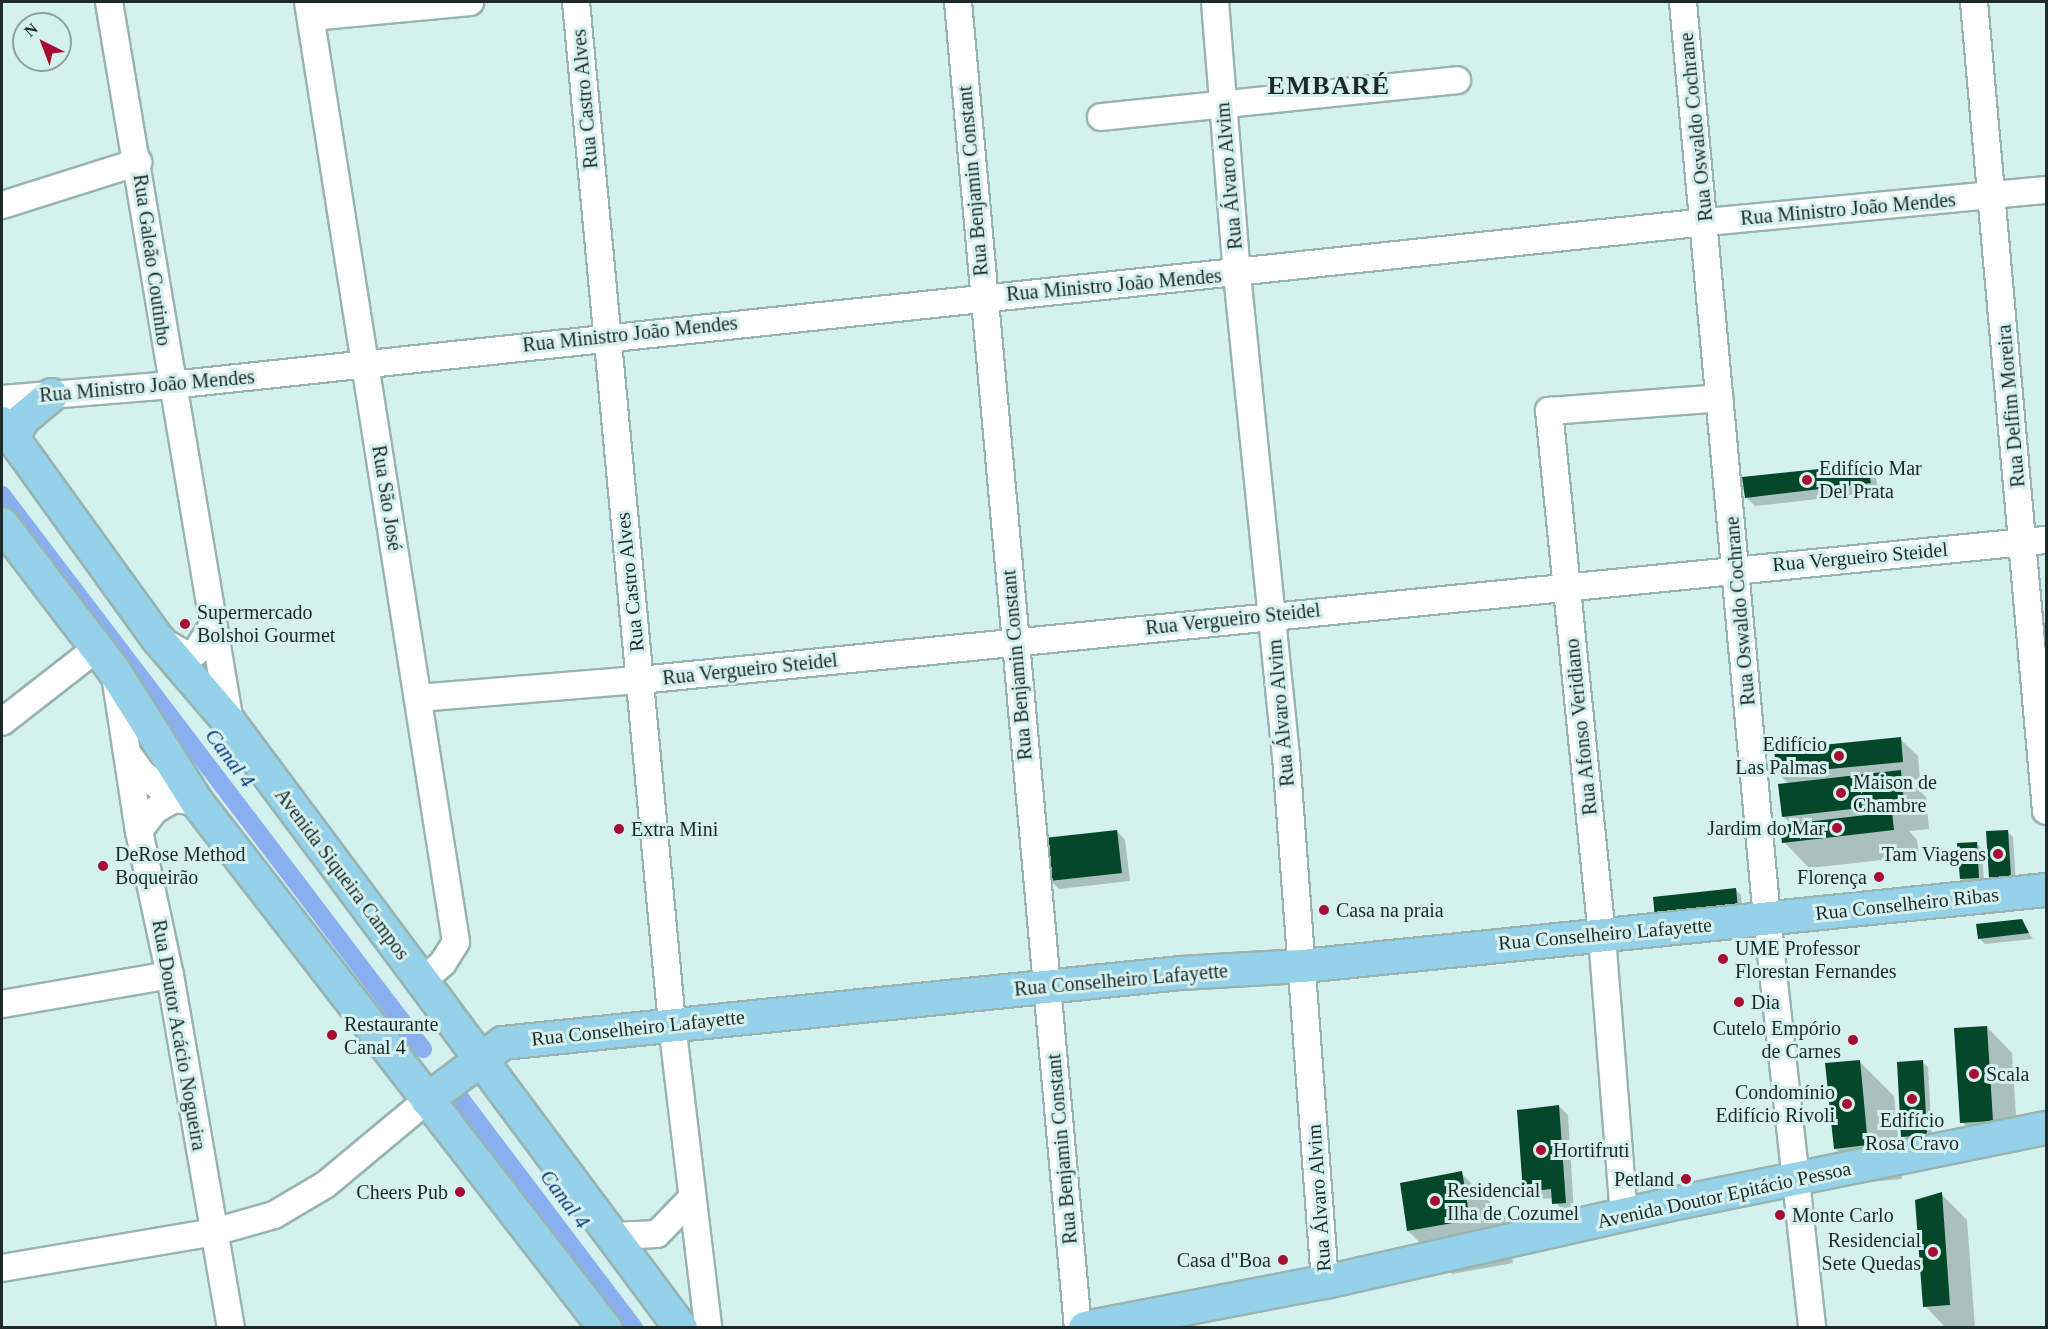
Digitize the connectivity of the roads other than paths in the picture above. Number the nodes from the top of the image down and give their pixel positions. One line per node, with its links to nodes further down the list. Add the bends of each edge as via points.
1 (110, 2): 12 (street, Rua Galeão Coutinho)
2 (470, 2): 8 (street)
3 (576, 2): 19 (street, Rua Castro Alves)
4 (958, 2): 18 (street, Rua Benjamin Constant)
5 (1215, 2): 10 (street, Rua Álvaro Alvim)
6 (1683, 2): 16 (street, Rua Oswaldo Cochrane)
7 (1974, 2): 14 (street, Rua Delfim Moreira)
8 (310, 9): 20 (street, Rua São José)
9 (1457, 80): 10 (street)
10 (1223, 104): 11 (street); 17 (street, Rua Álvaro Alvim)
11 (1101, 117)
12 (138, 162): 15 (street); 21 (street, Rua Galeão Coutinho)
13 (2046, 190): 14 (street, Rua Ministro João Mendes)
14 (1994, 195): 16 (street, Rua Ministro João Mendes); 27 (street, Rua Delfim Moreira)
15 (2, 205)
16 (1706, 222): 17 (street, Rua Ministro João Mendes); 23 (street, Rua Oswaldo Cochrane)
17 (1237, 274): 18 (street, Rua Ministro João Mendes); 30 (street, Rua Álvaro Alvim)
18 (982, 298): 19 (street, Rua Ministro João Mendes); 33 (street, Rua Benjamin Constant)
19 (606, 336): 20 (street, Rua Ministro João Mendes); 35 (street, Rua Castro Alves)
20 (365, 364): 21 (street, Rua Ministro João Mendes); 36 (street, Rua São José)
21 (171, 385): 22 (street, Rua Ministro João Mendes); 31 (street, Rua Galeão Coutinho)
22 (52, 395): 24 (street, Rua Ministro João Mendes); 25 (main road)
23 (1720, 398): 28 (street, Rua Oswaldo Cochrane); 29 (street, Rua Afonso Veridiano, via 1549,411)
24 (2, 399)
25 (7, 430): 32 (main road, Avenida Siqueira Campos)
26 (2, 524): 34 (main road)
27 (2034, 541): 28 (street, Rua Vergueiro Steidel); 41 (street, Rua Delfim Moreira)
28 (1737, 568): 29 (street, Rua Vergueiro Steidel); 44 (street, Rua Oswaldo Cochrane)
29 (1567, 586): 30 (street, Rua Vergueiro Steidel); 45 (street, Rua Afonso Veridiano)
30 (1272, 615): 33 (street, Rua Vergueiro Steidel); 46 (street, Rua Álvaro Alvim)
31 (213, 625): 32 (street, via 196,652 185,654); 38 (street, Rua Galeão Coutinho)
32 (158, 639): 38 (main road, Avenida Siqueira Campos)
33 (1015, 643): 35 (street, Rua Vergueiro Steidel); 49 (street, Rua Benjamin Constant)
34 (106, 660): 37 (street); 39 (street, Rua Doutor Acácio Nogueira); 40 (main road)
35 (640, 680): 36 (street, Rua Vergueiro Steidel); 51 (street, Rua Castro Alves)
36 (419, 698): 48 (street, Rua São José, via 456,942 443,963)
37 (2, 722)
38 (230, 723): 48 (main road, Avenida Siqueira Campos)
39 (128, 754): 40 (street, via 142,773); 42 (street, Rua Doutor Acácio Nogueira)
40 (185, 801): 42 (street, via 155,810); 53 (main road)
41 (2046, 811)
42 (140, 831): 47 (street, Rua Doutor Acácio Nogueira)
43 (2046, 890): 44 (main road, Rua Conselheiro Ribas)
44 (1767, 918): 45 (main road, Rua Conselheiro Lafayette); 55 (street, Rua Oswaldo Cochrane)
45 (1602, 936): 46 (main road, Rua Conselheiro Lafayette); 57 (street, Rua Afonso Veridiano)
46 (1303, 966): 49 (main road, Rua Conselheiro Lafayette, via 1180,973); 61 (street, Rua Álvaro Alvim)
47 (170, 975): 50 (street); 58 (street, Rua Doutor Acácio Nogueira)
48 (421, 982): 52 (main road, Avenida Siqueira Campos)
49 (1047, 987): 51 (main road, Rua Conselheiro Lafayette); 68 (street, Rua Benjamin Constant)
50 (2, 1004)
51 (672, 1024): 52 (main road, Rua Conselheiro Lafayette, via 503,1043); 56 (street, Rua Castro Alves)
52 (475, 1064): 53 (main road, Rua Conselheiro Lafayette); 59 (main road, Avenida Siqueira Campos)
53 (434, 1095): 58 (street, via 311,1196 274,1215); 62 (main road)
54 (2046, 1128): 55 (main road, Avenida Doutor Epitácio Pessoa)
55 (1797, 1180): 57 (main road, Avenida Doutor Epitácio Pessoa); 70 (street, Rua Oswaldo Cochrane)
56 (691, 1199): 59 (street, via 657,1234); 67 (street, Rua Castro Alves)
57 (1624, 1215): 61 (main road, Avenida Doutor Epitácio Pessoa)
58 (214, 1232): 60 (street); 63 (street, Rua Doutor Acácio Nogueira)
59 (615, 1236): 66 (main road, Avenida Siqueira Campos)
60 (2, 1268)
61 (1325, 1282): 69 (main road, Avenida Doutor Epitácio Pessoa)
62 (584, 1298): 64 (main road); 65 (main road)
63 (231, 1328)
64 (596, 1328)
65 (605, 1328)
66 (681, 1328)
67 (708, 1328)
68 (1078, 1328)
69 (1085, 1328)
70 (1812, 1328)

